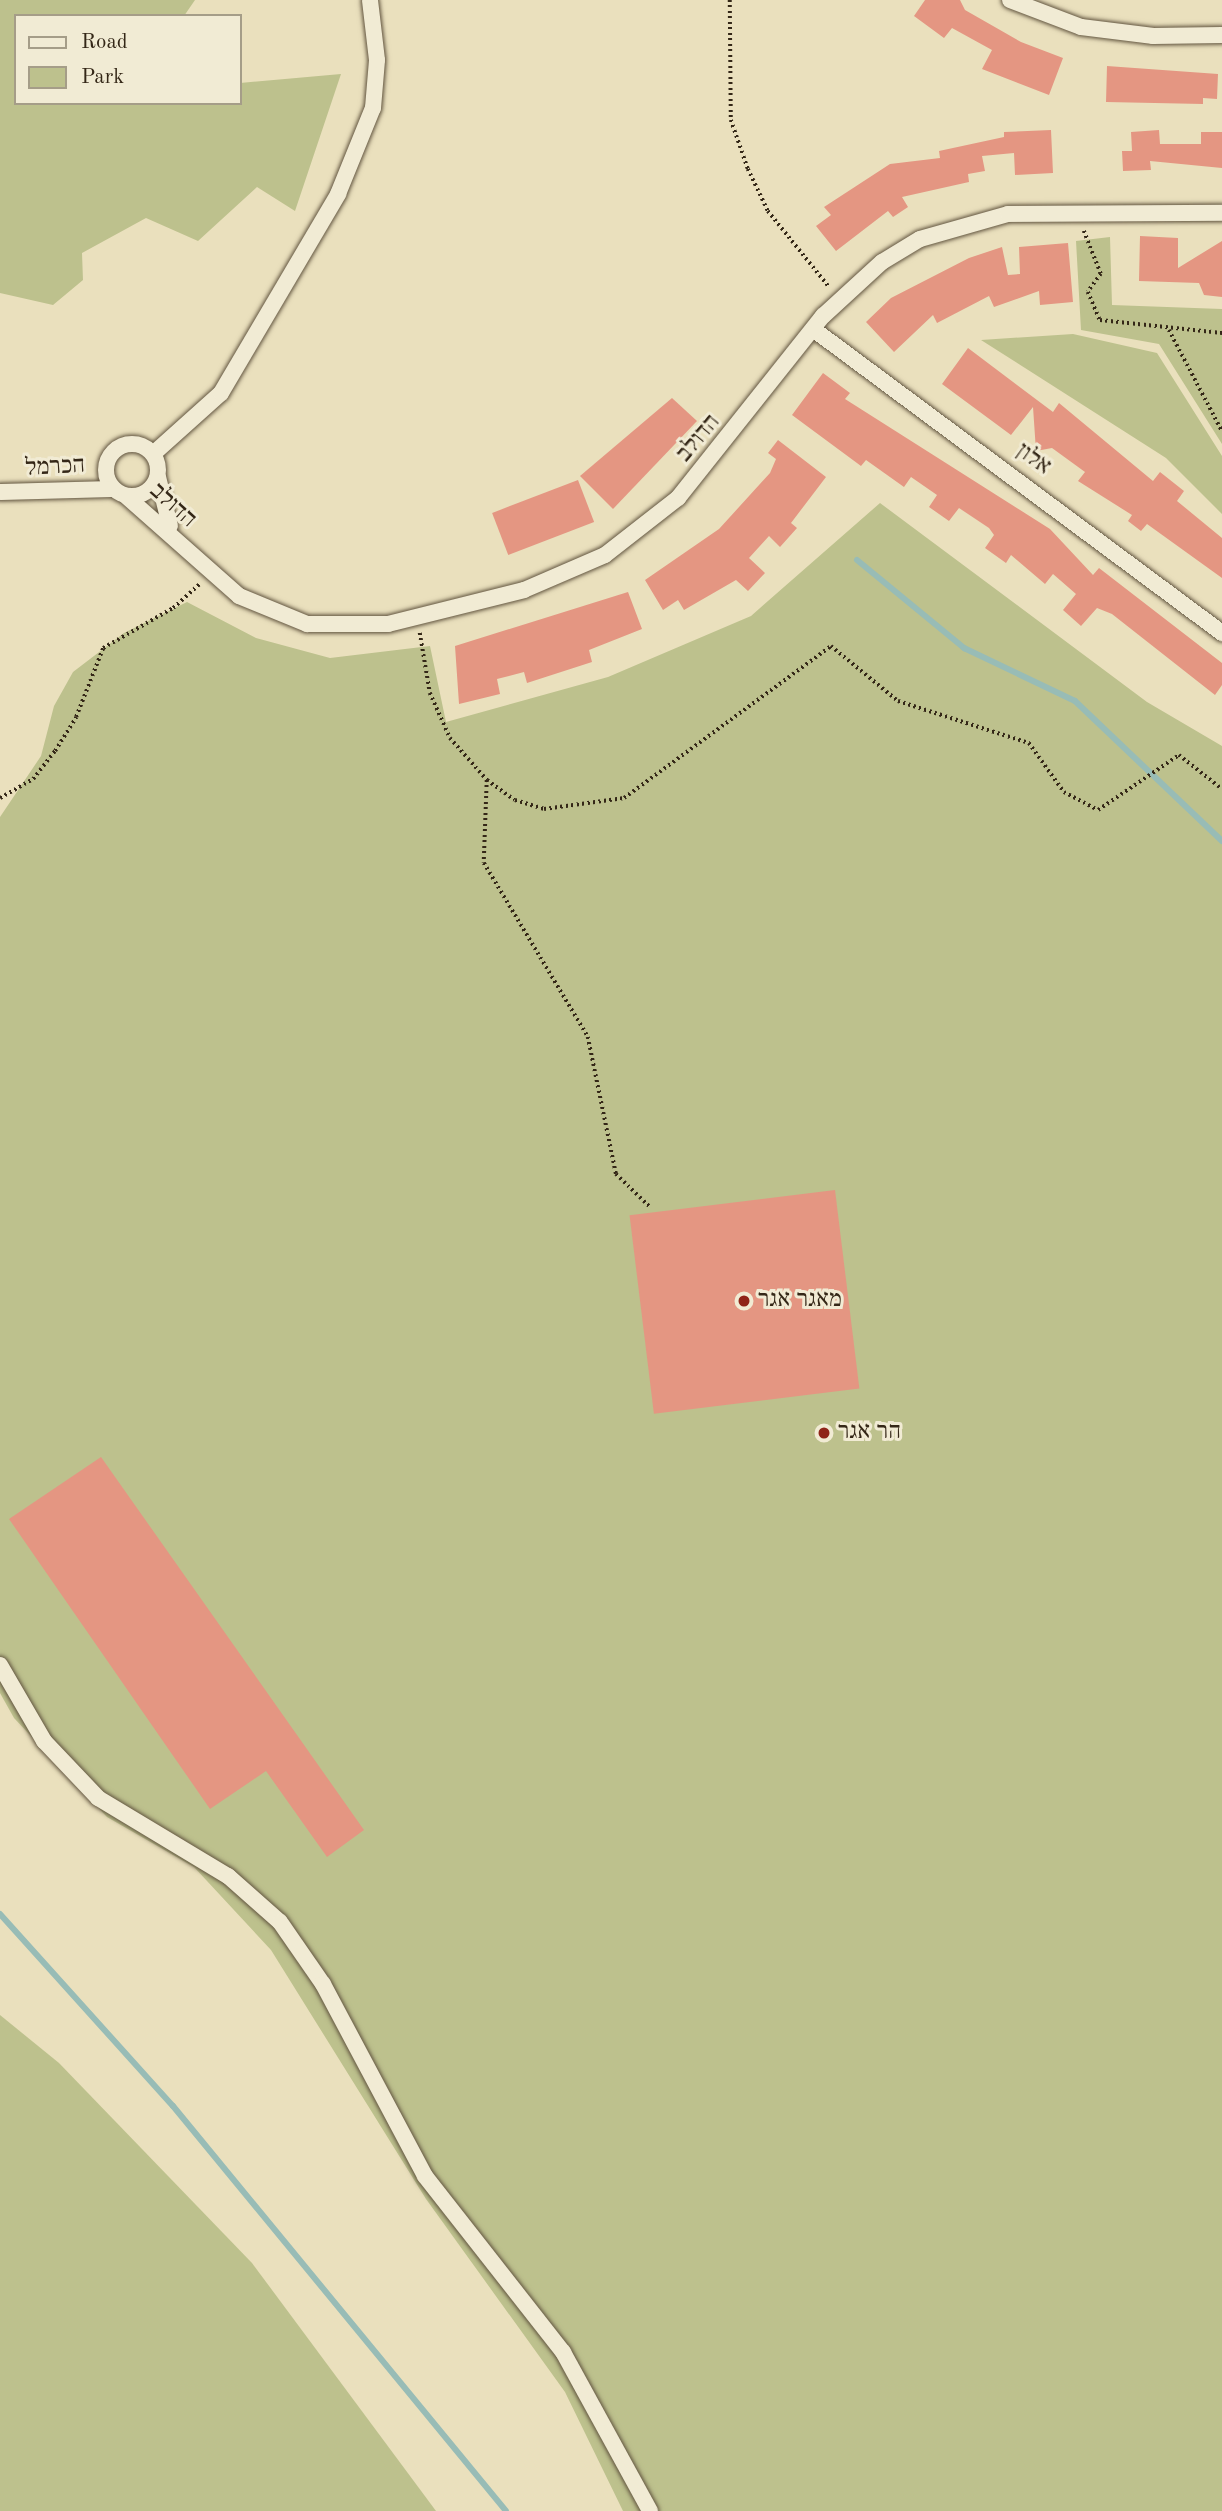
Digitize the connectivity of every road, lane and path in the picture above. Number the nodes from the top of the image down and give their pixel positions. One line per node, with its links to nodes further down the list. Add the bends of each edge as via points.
1 (370, 0): 12 (street, via 377,60 373,108 338,194 221,393)
2 (730, 0): 7 (path, via 731,120 748,169 768,211)
3 (1010, 0): 4 (street, via 1081,27 1153,36)
4 (1222, 35)
5 (1076, 211): 6 (street, הדולב); 7 (street, הדולב, via 1008,214 920,239); 9 (path, via 1101,274 1088,292 1093,314)
6 (1222, 213)
7 (839, 299): 8 (street, הדולב)
8 (813, 330): 18 (street, הדולב, via 712,463 640,531 549,581); 19 (street, אלון)
9 (1170, 330): 10 (path); 11 (path)
10 (1222, 333)
11 (1222, 431)
12 (153, 454): 13 (street); 15 (street, via 137,444 117,448 106,463)
13 (158, 477): 15 (street, via 148,492); 16 (street, הדולב, via 162,511)
14 (0, 492): 15 (street, הכרמל)
15 (119, 493): 16 (street, הדולב)
16 (187, 551): 17 (street, הדולב)
17 (211, 574): 18 (street, הדולב, via 239,596 307,624 345,628); 22 (path, via 173,608 103,648 76,717 55,751 33,779)
18 (417, 617): 20 (path, via 430,692 450,738)
19 (1222, 634)
20 (487, 780): 21 (path, via 515,800 544,810 624,798 831,646 898,701 1030,743 1064,792 1098,810 1179,755); 23 (path, via 484,863 588,1037 616,1174)
21 (1222, 789)
22 (0, 798)
23 (650, 1207)
24 (0, 1665): 25 (street, via 44,1741 98,1798 228,1876 280,1922 323,1984 425,2176 564,2352)
25 (650, 2511)

